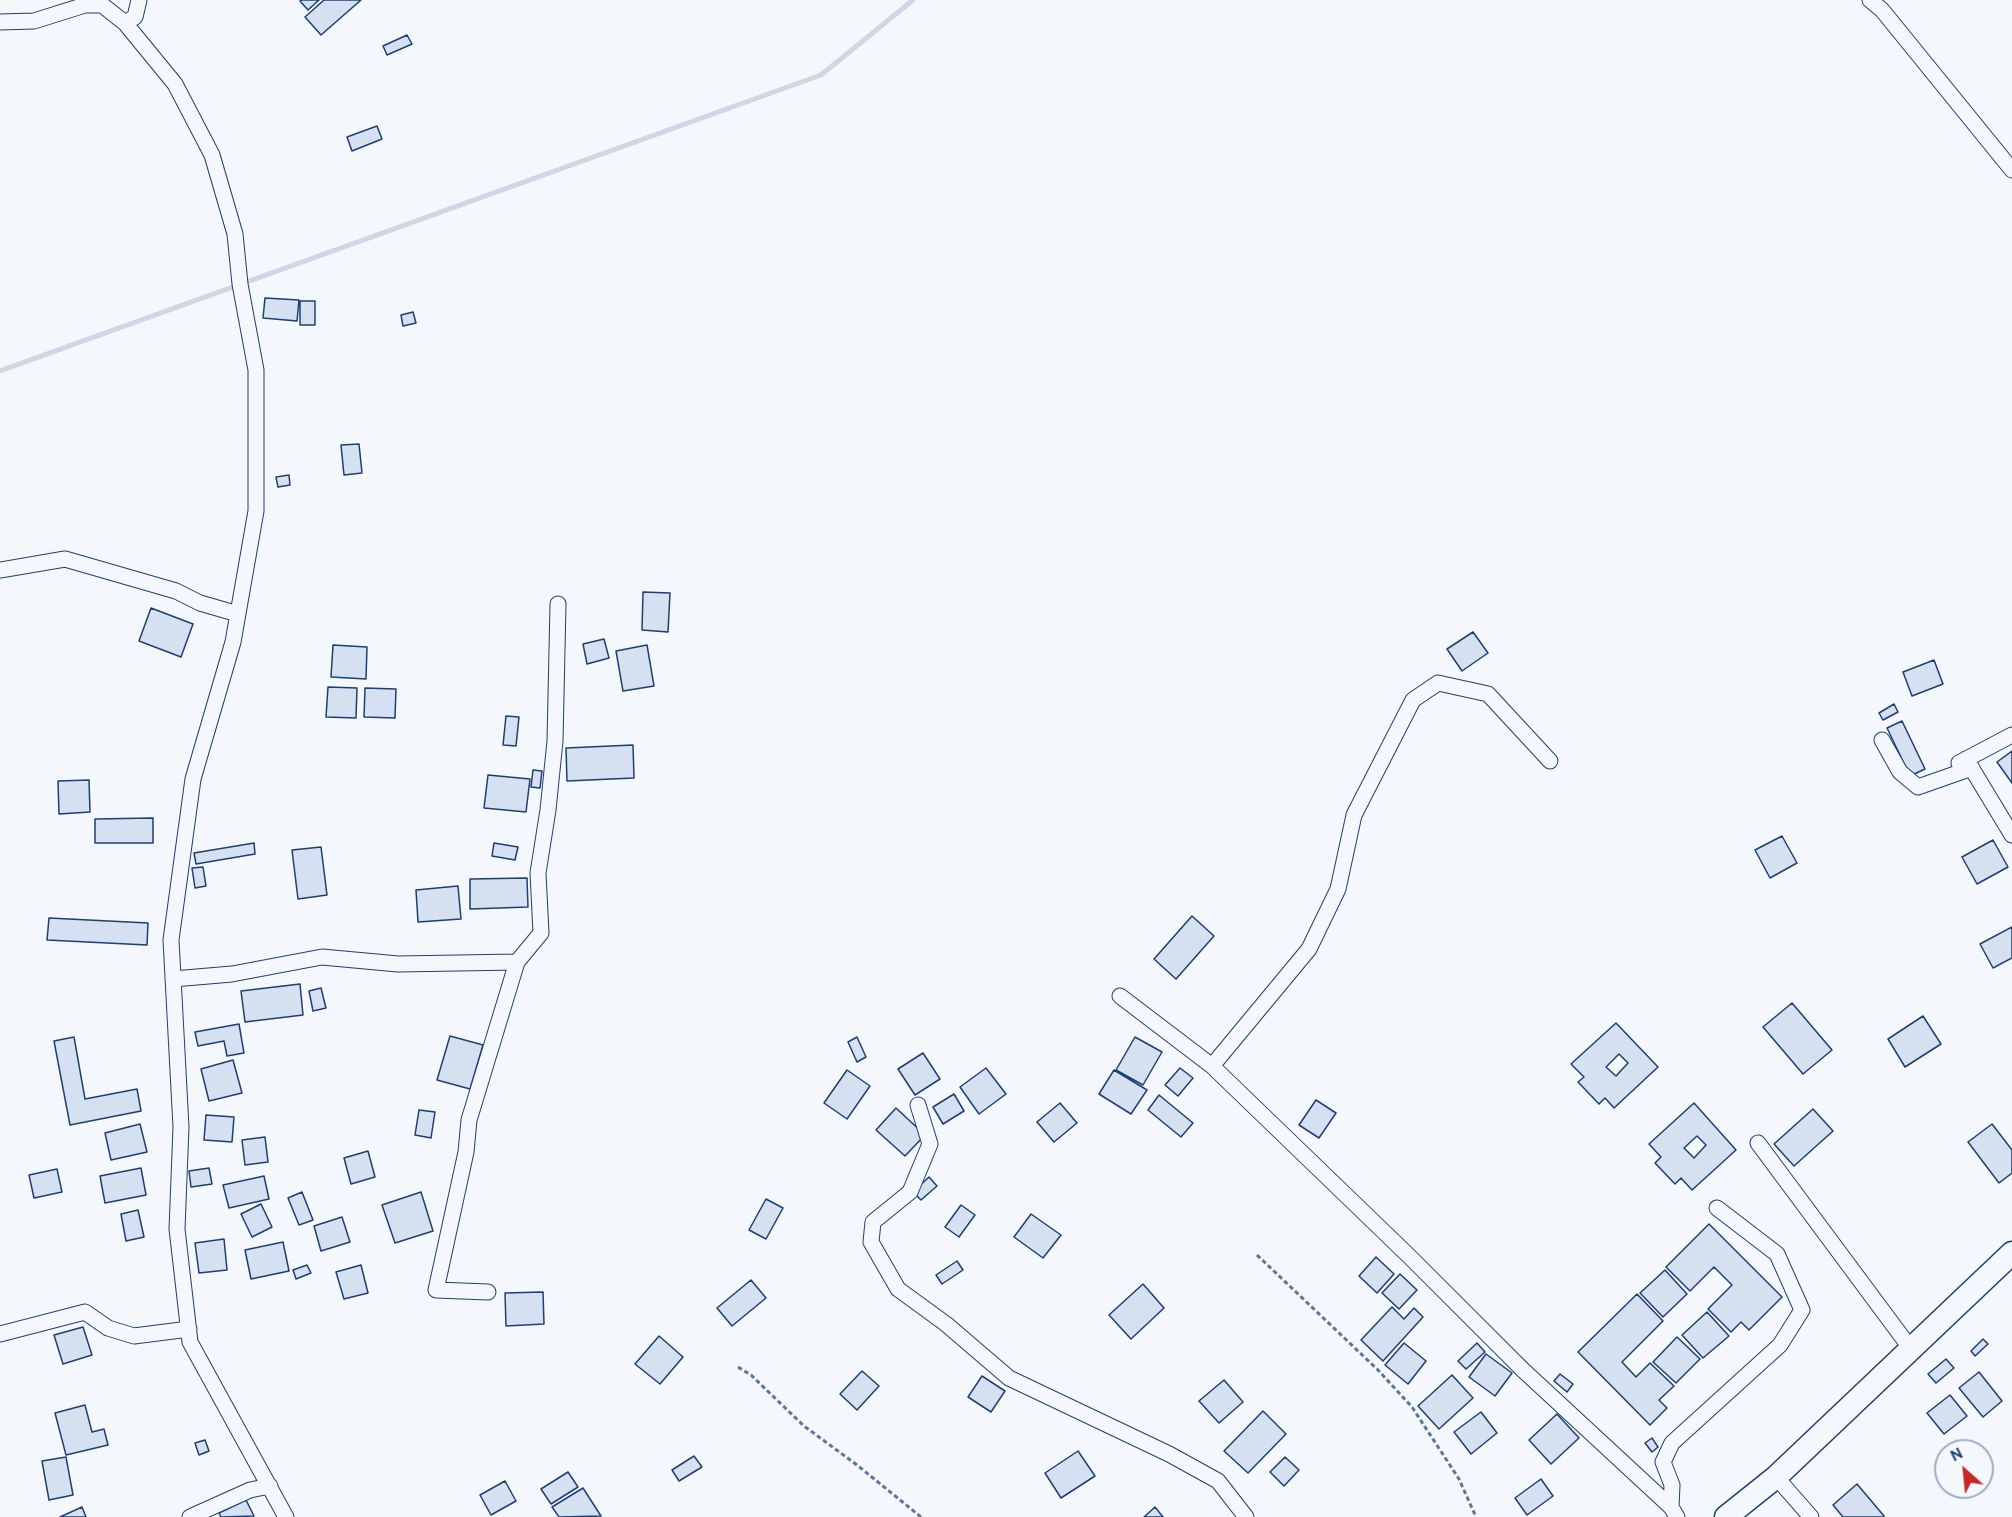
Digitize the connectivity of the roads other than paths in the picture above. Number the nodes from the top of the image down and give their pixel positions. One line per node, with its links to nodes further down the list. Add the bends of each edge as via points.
1 (139, 0): 5 (street, via 135,17)
2 (1870, 0): 6 (street)
3 (99, 2): 4 (street, via 34,21); 5 (street)
4 (0, 22)
5 (125, 23): 9 (street, via 175,84 197,124 212,155 235,234 256,370 256,511)
6 (2012, 170)
7 (0, 570): 9 (street, via 65,559 176,591)
8 (558, 604): 16 (street, via 555,741 538,873 541,933)
9 (238, 614): 17 (street, via 193,779 171,940)
10 (2012, 735): 13 (street)
11 (1882, 740): 13 (street, via 1900,772 1918,787)
12 (1551, 761): 19 (street, via 1488,694 1438,683 1413,700 1353,815 1338,889 1309,949)
13 (1969, 764): 14 (street); 15 (street)
14 (1936, 774)
15 (2012, 835)
16 (517, 962): 17 (street, via 399,964 322,957 232,974); 24 (street, via 469,1120 466,1152 436,1290)
17 (173, 979): 25 (street, via 181,1128 177,1228)
18 (1120, 996): 19 (street)
19 (1212, 1066): 30 (street)
20 (918, 1105): 33 (street, via 930,1144 910,1192 873,1222 871,1242 898,1289 1009,1378 1218,1481)
21 (1758, 1143): 27 (street)
22 (1717, 1208): 30 (street, via 1777,1254 1802,1310 1780,1345 1672,1443 1663,1462 1672,1485)
23 (2012, 1253): 27 (main road)
24 (488, 1292)
25 (189, 1329): 26 (street, via 134,1336 108,1328 85,1312); 29 (street, via 190,1342)
26 (0, 1334)
27 (1911, 1349): 28 (main road)
28 (1776, 1477): 34 (main road); 35 (street)
29 (270, 1486): 31 (street, via 250,1490); 32 (street)
30 (1674, 1512)
31 (190, 1517)
32 (286, 1517)
33 (1245, 1517)
34 (1726, 1517)
35 (1811, 1517)

